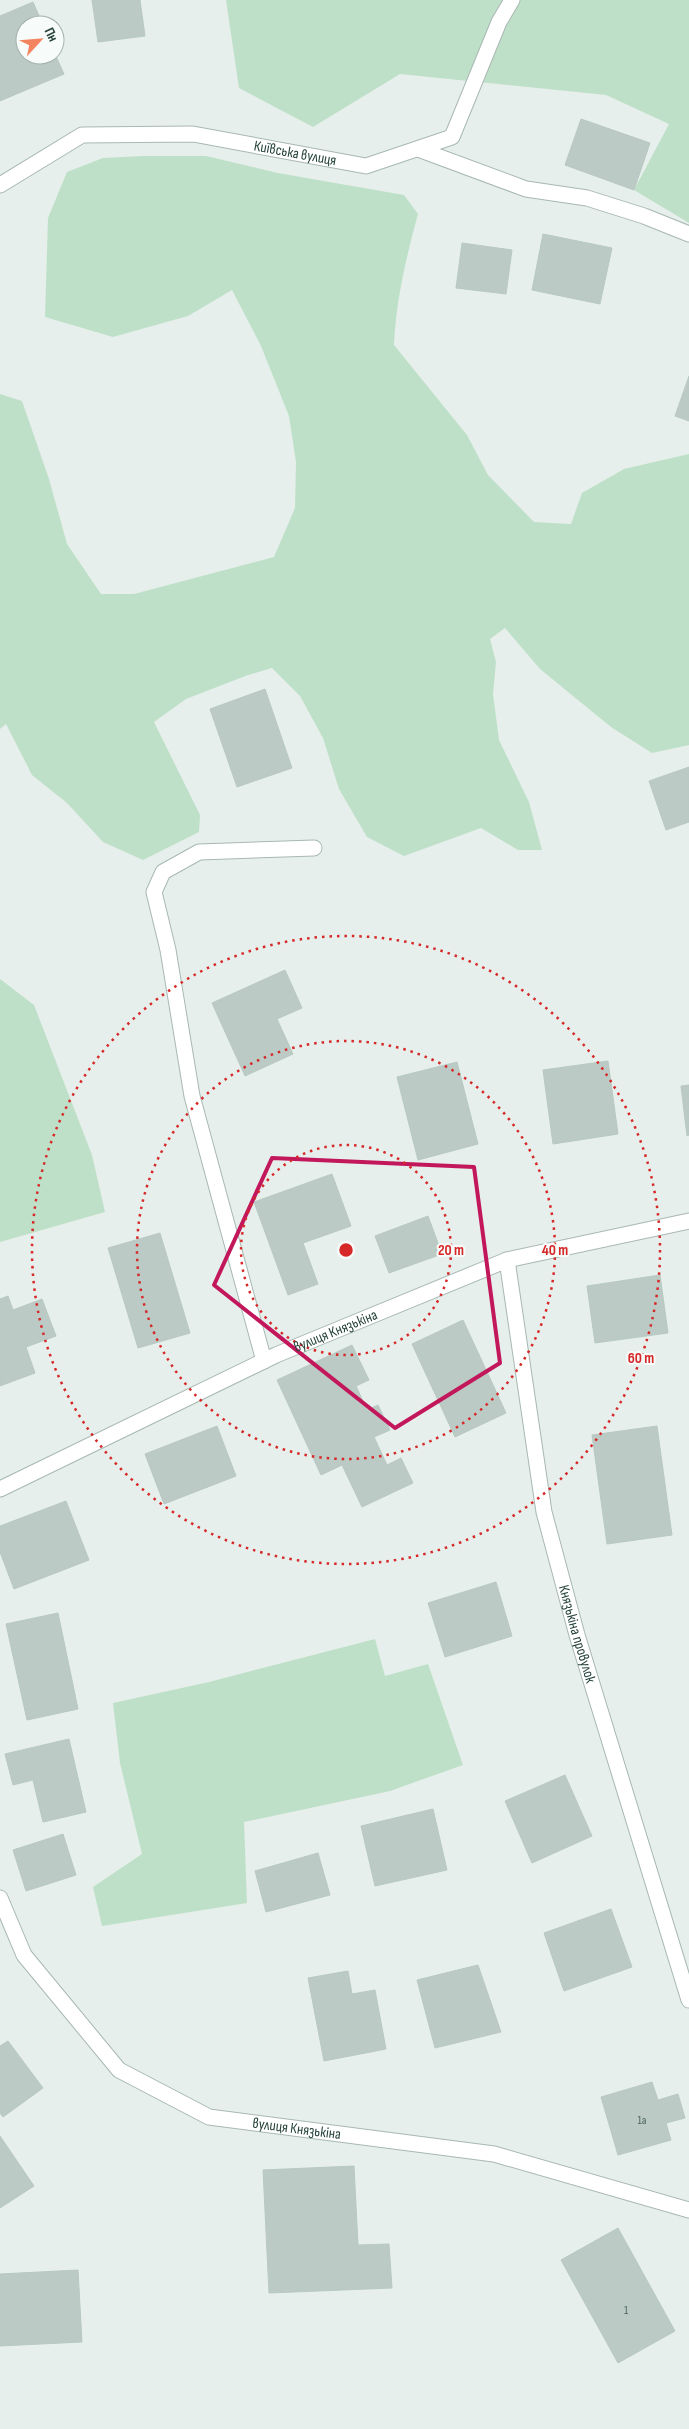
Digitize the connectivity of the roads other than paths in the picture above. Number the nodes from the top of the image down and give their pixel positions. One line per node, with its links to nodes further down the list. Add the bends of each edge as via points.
1 (512, 0): 2 (street, Київська вулиця, via 499,22 452,137)
2 (418, 149): 3 (street, Київська вулиця, via 366,166 193,134 82,134); 4 (street, via 526,189 587,198)
3 (0, 186)
4 (689, 234)
5 (314, 848): 8 (street, via 199,852 163,872 154,892 168,950 192,1096)
6 (689, 1221): 7 (street, вулиця Князькіна)
7 (507, 1260): 8 (street, вулиця Князькіна); 11 (street, Князькіна провулок, via 544,1512 577,1635)
8 (264, 1361): 9 (street, вулиця Князькіна)
9 (0, 1489)
10 (0, 1898): 12 (street, вулиця Князькіна, via 24,1955 119,2070 209,2118 494,2154)
11 (689, 2000)
12 (689, 2210)

